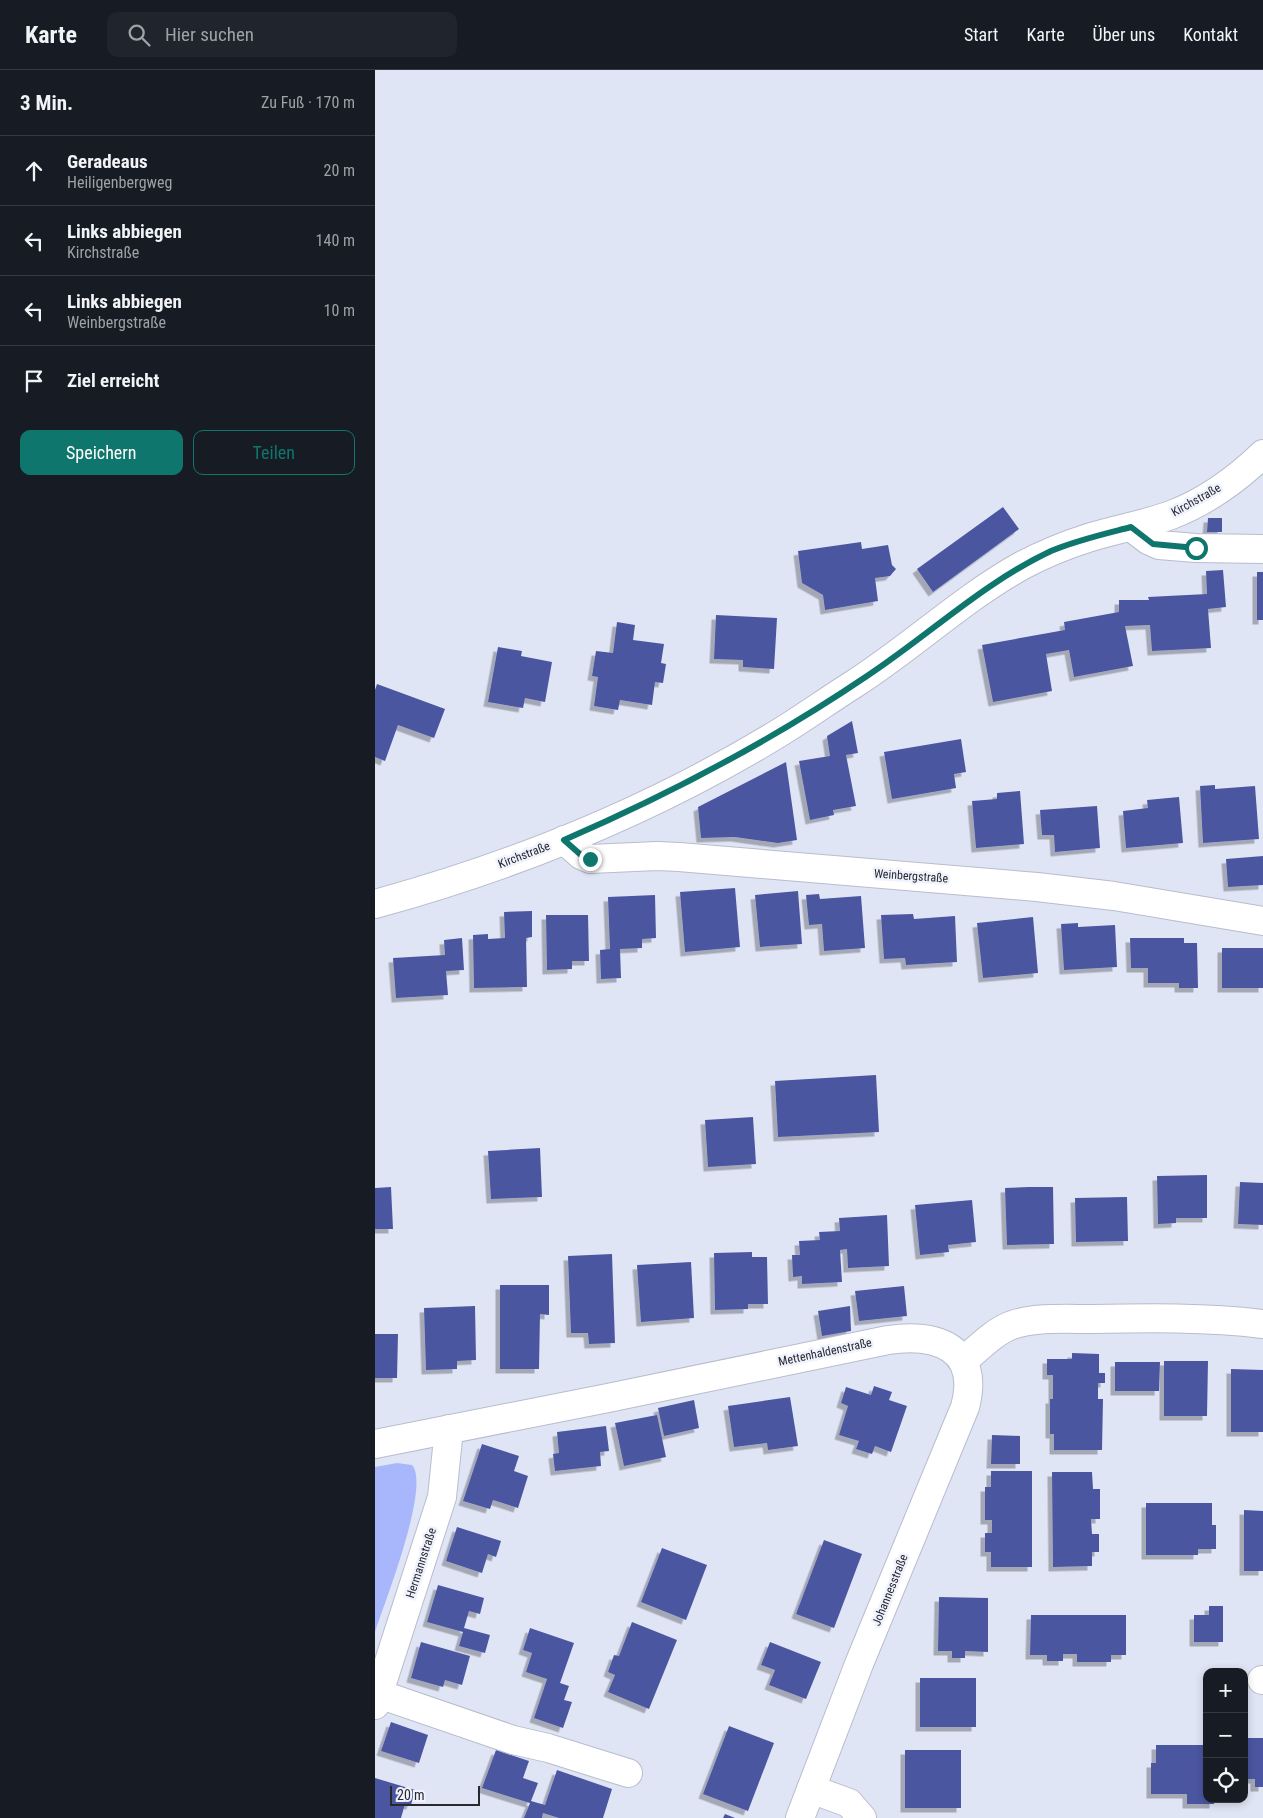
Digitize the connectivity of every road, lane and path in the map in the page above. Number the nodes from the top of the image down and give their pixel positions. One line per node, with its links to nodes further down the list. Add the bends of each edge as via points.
1 (1263, 454): 2 (street, Kirchstraße, via 1244,471 1197,502 1168,516)
2 (1131, 527): 3 (street, via 1159,545); 4 (street, Kirchstraße, via 1071,544 1024,565 979,593 867,676 774,736 637,808)
3 (1263, 549)
4 (564, 840): 5 (street, Kirchstraße, via 455,880); 6 (street, Weinbergstraße, via 581,855 594,860 679,857 989,882 1114,896)
5 (375, 904)
6 (1263, 921)
7 (1263, 1324): 8 (street, via 1170,1318 1022,1322 999,1332)
8 (963, 1361): 9 (street, Mettenhaldenstraße, via 940,1342 899,1338); 13 (street, Johannesstraße, via 969,1375 964,1411)
9 (449, 1429): 10 (street, Mettenhaldenstraße); 11 (street, Hermannstraße, via 442,1497)
10 (375, 1444)
11 (377, 1700): 12 (street, Hermannstraße)
12 (628, 1773)
13 (811, 1789): 14 (street, Johannesstraße); 15 (street, via 849,1804)
14 (800, 1818)
15 (862, 1818)

